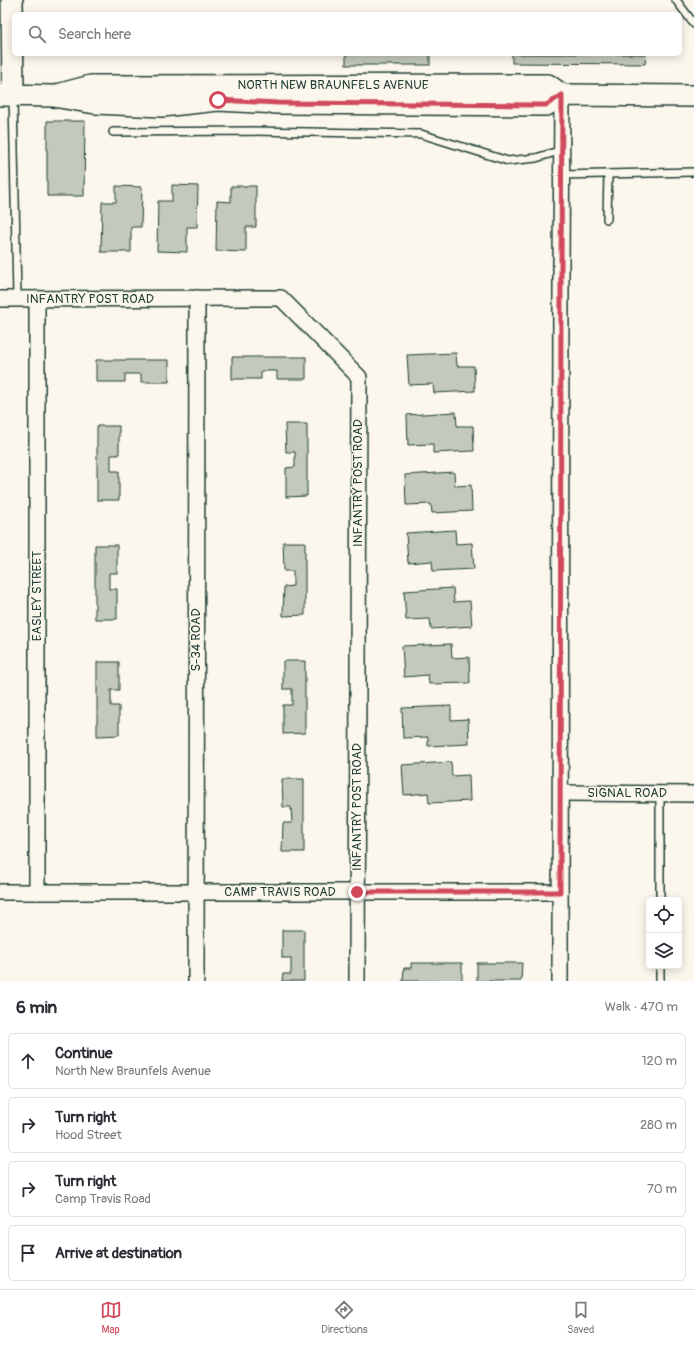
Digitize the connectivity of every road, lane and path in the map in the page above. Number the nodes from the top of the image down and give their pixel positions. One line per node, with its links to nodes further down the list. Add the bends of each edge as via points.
1 (12, 0): 4 (street)
2 (676, 0): 3 (lane)
3 (694, 24)
4 (6, 95): 5 (street, NORTH NEW BRAUNFELS AVENUE, via 53,96 91,86 254,94 330,94 548,85); 15 (lane)
5 (562, 95): 6 (street); 8 (street)
6 (694, 96)
7 (113, 132): 8 (lane, via 421,134 508,161 536,158)
8 (562, 150): 11 (street)
9 (694, 172): 10 (lane)
10 (608, 174): 11 (lane); 12 (lane)
11 (561, 175): 17 (street)
12 (607, 219)
13 (197, 298): 16 (street, INFANTRY POST ROAD); 22 (street, S-34 ROAD); 23 (street, INFANTRY POST ROAD, via 281,298 359,377)
14 (0, 299): 15 (street, INFANTRY POST ROAD)
15 (17, 299): 16 (street, INFANTRY POST ROAD)
16 (37, 299): 21 (street, EASLEY STREET)
17 (561, 793): 18 (street, SIGNAL ROAD); 24 (street)
18 (660, 794): 19 (street, SIGNAL ROAD); 25 (lane)
19 (694, 794)
20 (0, 892): 21 (street, CAMP TRAVIS ROAD)
21 (37, 892): 22 (street, CAMP TRAVIS ROAD)
22 (195, 892): 23 (street, CAMP TRAVIS ROAD); 27 (street, S-34 ROAD)
23 (357, 892): 24 (street, CAMP TRAVIS ROAD); 28 (street, INFANTRY POST ROAD)
24 (560, 892): 29 (street)
25 (660, 897)
26 (660, 969): 30 (lane)
27 (196, 981)
28 (357, 981)
29 (560, 981)
30 (660, 981)

